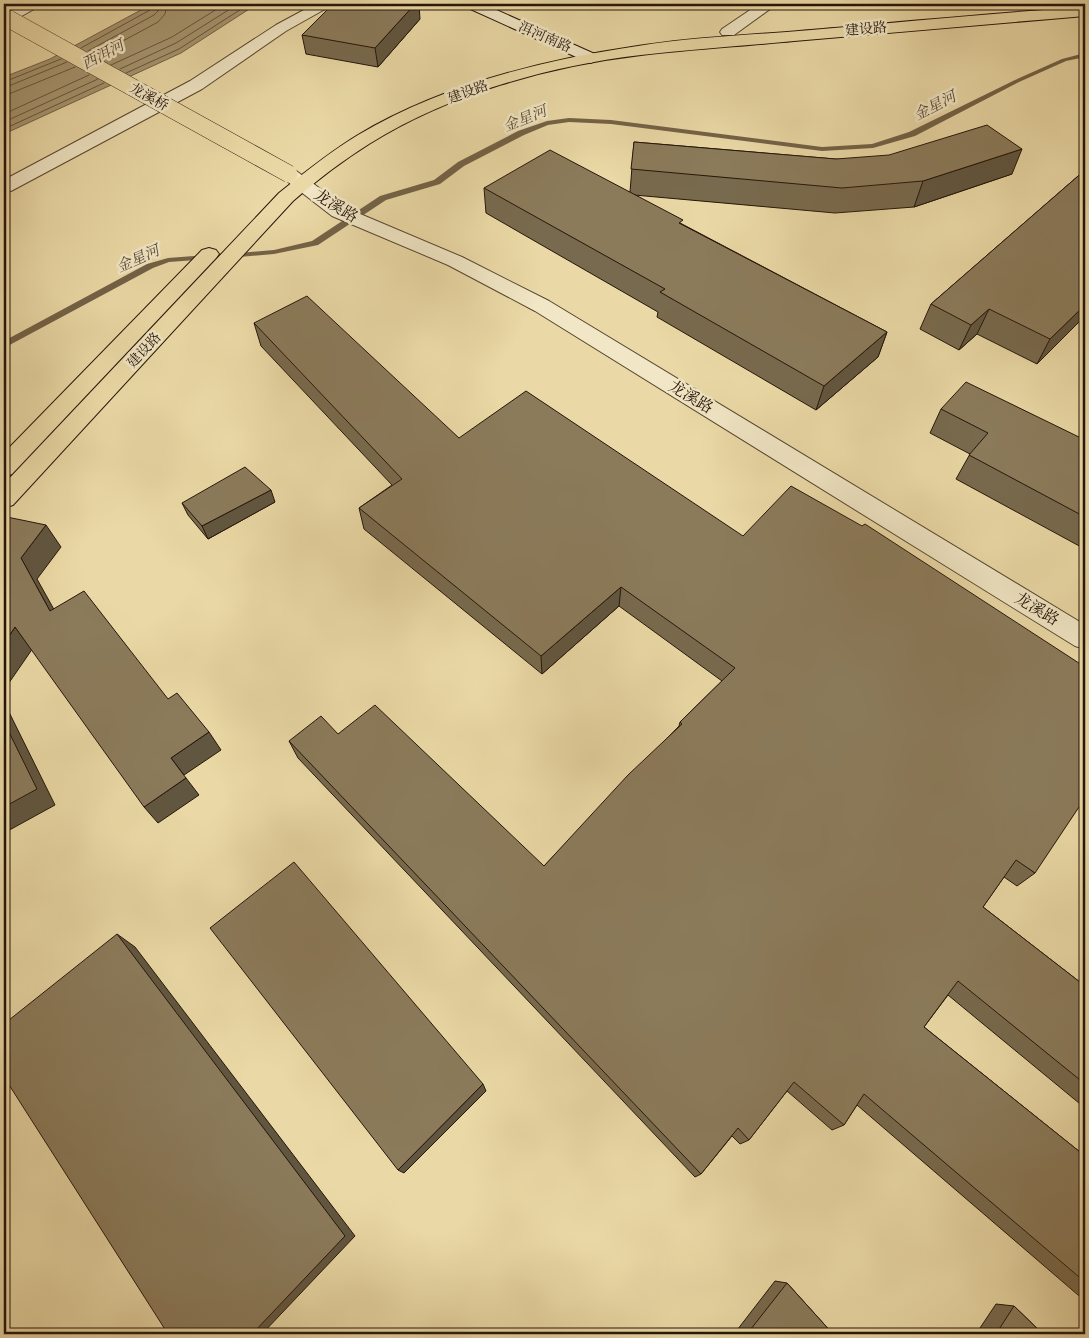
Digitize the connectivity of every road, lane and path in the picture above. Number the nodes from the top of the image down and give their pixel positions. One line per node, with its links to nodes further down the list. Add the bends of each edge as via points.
1 (35, 4): 7 (street)
2 (326, 4): 11 (street, via 281,28 196,85)
3 (471, 4): 9 (street, 洱河南路)
4 (769, 4): 8 (street)
5 (1069, 4): 8 (main road, 建设路)
6 (1085, 10): 9 (main road, 建设路)
7 (6, 20): 10 (main road, 龙溪桥, bridge)
8 (728, 32): 9 (main road, 建设路, via 659,38)
9 (584, 54): 10 (main road, 建设路, via 442,101)
10 (295, 179): 12 (main road, 建设路); 13 (main road, 建设路); 16 (street, 龙溪路, via 339,212 455,262 542,306)
11 (4, 187)
12 (270, 191)
13 (221, 250): 14 (main road, 建设路, via 180,283); 15 (main road, 建设路, via 206,283)
14 (4, 468)
15 (4, 499)
16 (1085, 638)

